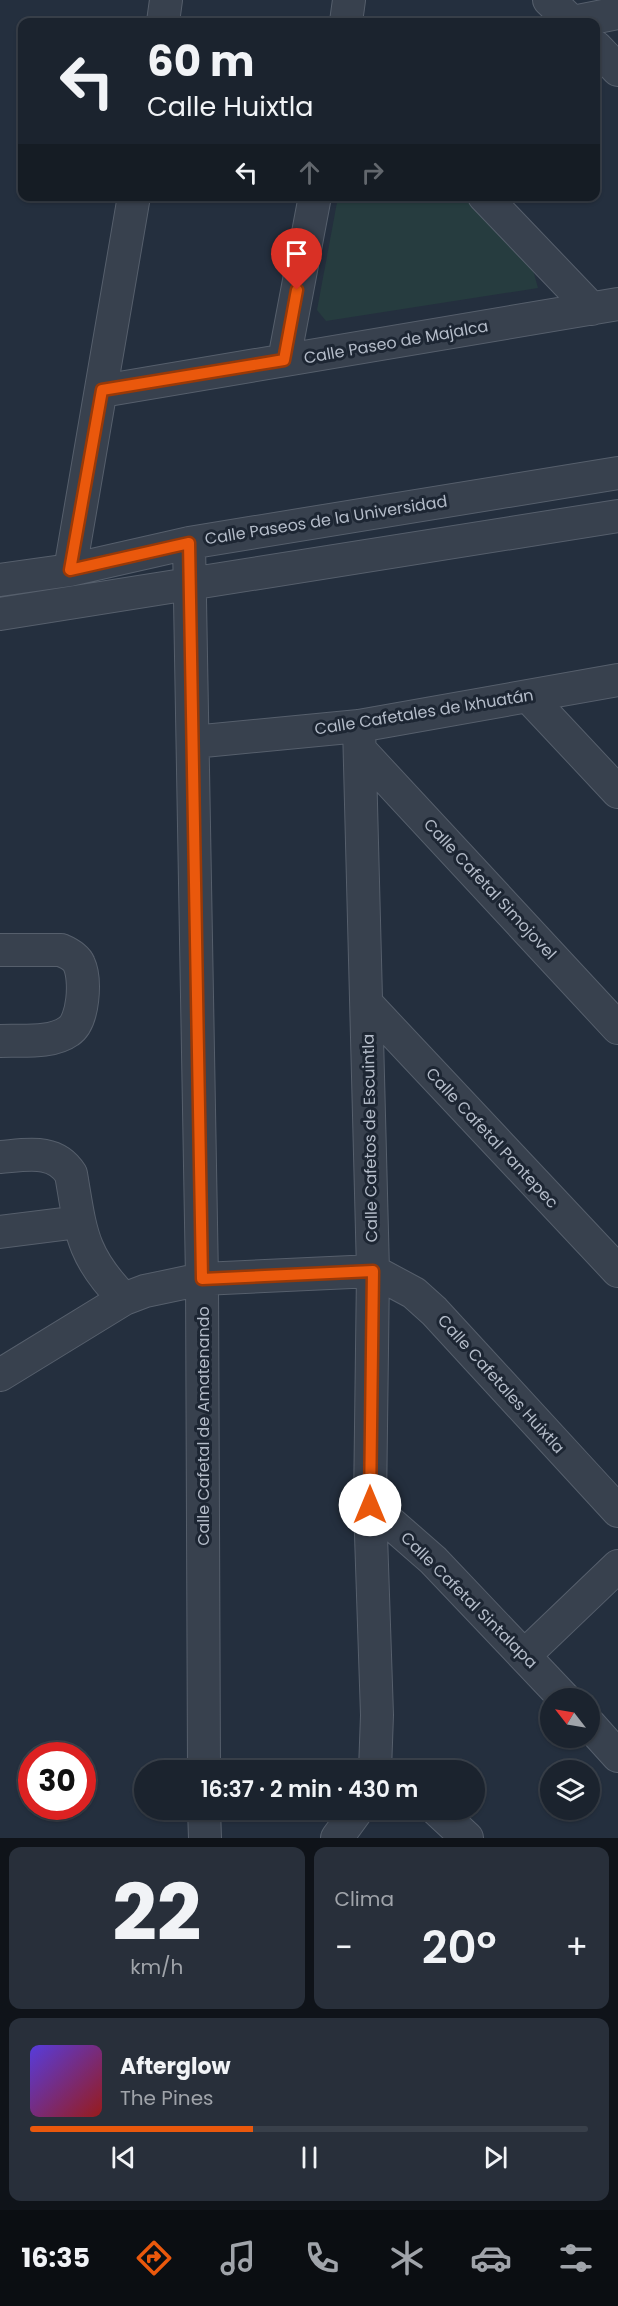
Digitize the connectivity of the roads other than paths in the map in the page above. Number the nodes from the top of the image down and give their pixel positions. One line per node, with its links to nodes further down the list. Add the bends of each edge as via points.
1 (166, 0): 5 (street)
2 (349, 0): 6 (street)
3 (549, 0): 7 (street)
4 (618, 14): 8 (street)
5 (163, 18)
6 (347, 18)
7 (568, 18)
8 (595, 18)
9 (600, 51): 10 (street)
10 (618, 70)
11 (133, 201): 16 (street)
12 (314, 201): 15 (street)
13 (489, 201): 14 (street)
14 (605, 307): 15 (street, Calle Paseo de Majalca)
15 (284, 360): 16 (street, Calle Paseo de Majalca)
16 (102, 390): 20 (street)
17 (618, 473): 19 (street, Calle Paseos de la Universidad)
18 (618, 516): 22 (street)
19 (189, 543): 20 (street, Calle Paseos de la Universidad); 22 (street, Calle Cafetal de Amatenando)
20 (70, 570): 21 (street, Calle Paseos de la Universidad)
21 (0, 580)
22 (189, 586): 23 (street); 27 (street, Calle Cafetal de Amatenando)
23 (0, 614)
24 (618, 680): 25 (street, Calle Cafetales de Ixhuatán)
25 (528, 696): 26 (street, Calle Cafetales de Ixhuatán); 28 (street)
26 (360, 738): 27 (street, Calle Cafetales de Ixhuatán); 30 (street, Calle Cafetos de Escuintla); 31 (street, Calle Cafetal Simojovel)
27 (193, 742): 38 (street, Calle Cafetal de Amatenando)
28 (618, 792)
29 (0, 950): 32 (street, via 69,953 81,972 82,1005 79,1020 71,1030 58,1036)
30 (366, 1004): 36 (street, Calle Cafetos de Escuintla); 37 (street, Calle Cafetal Pantepec)
31 (618, 1028)
32 (0, 1041)
33 (0, 1157): 34 (street, via 42,1155 66,1165)
34 (79, 1222): 35 (street); 39 (street, via 88,1252)
35 (0, 1232)
36 (373, 1271): 38 (street); 41 (street, Calle Cafetos de Escuintla); 42 (street, Calle Cafetales Huixtla, via 414,1293 434,1311)
37 (618, 1271)
38 (202, 1279): 39 (street); 48 (street, Calle Cafetal de Amatenando)
39 (124, 1299): 40 (street)
40 (0, 1375)
41 (370, 1505): 44 (street, Calle Cafetal Sintalapa, via 433,1560); 49 (street, Calle Cafetos de Escuintla)
42 (618, 1511)
43 (618, 1566): 44 (street)
44 (525, 1655): 45 (street, Calle Cafetal Sintalapa)
45 (555, 1688)
46 (600, 1736): 47 (street)
47 (618, 1756)
48 (204, 1760)
49 (378, 1760)
50 (204, 1820): 53 (street)
51 (350, 1820): 54 (street)
52 (448, 1820): 55 (street)
53 (205, 1838)
54 (337, 1838)
55 (467, 1838)

